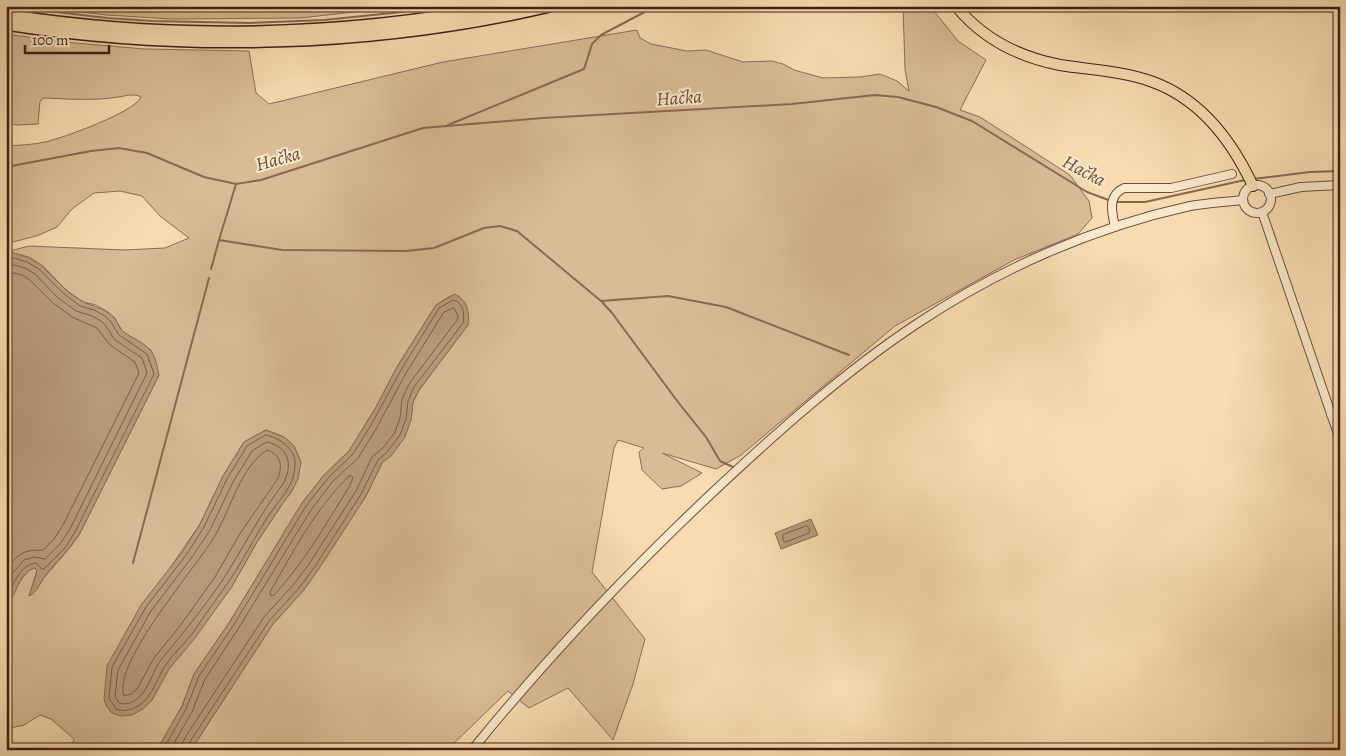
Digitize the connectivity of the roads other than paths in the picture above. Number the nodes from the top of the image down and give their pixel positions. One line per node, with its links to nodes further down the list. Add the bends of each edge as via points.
1 (504, 6): 4 (highway, via 369,26 239,32 118,28)
2 (550, 6): 5 (highway, via 450,25 370,35 283,40 119,37)
3 (956, 6): 7 (main road, via 990,37 1029,57 1139,78 1172,91 1216,125 1234,148)
4 (6, 15)
5 (6, 24)
6 (1232, 174): 12 (street, via 1171,188 1124,188 1114,195 1111,208)
7 (1252, 185): 9 (street, via 1261,186); 10 (street)
8 (1340, 185): 9 (street, via 1302,187)
9 (1270, 194): 11 (street, via 1270,205)
10 (1243, 200): 11 (street, via 1247,210); 12 (street, via 1190,206)
11 (1262, 212): 14 (street)
12 (1115, 227): 16 (street, via 1042,256 961,297 846,375 734,473 648,555 562,644)
13 (1340, 408): 14 (street)
14 (1331, 415): 15 (street)
15 (1340, 440)
16 (472, 750)

